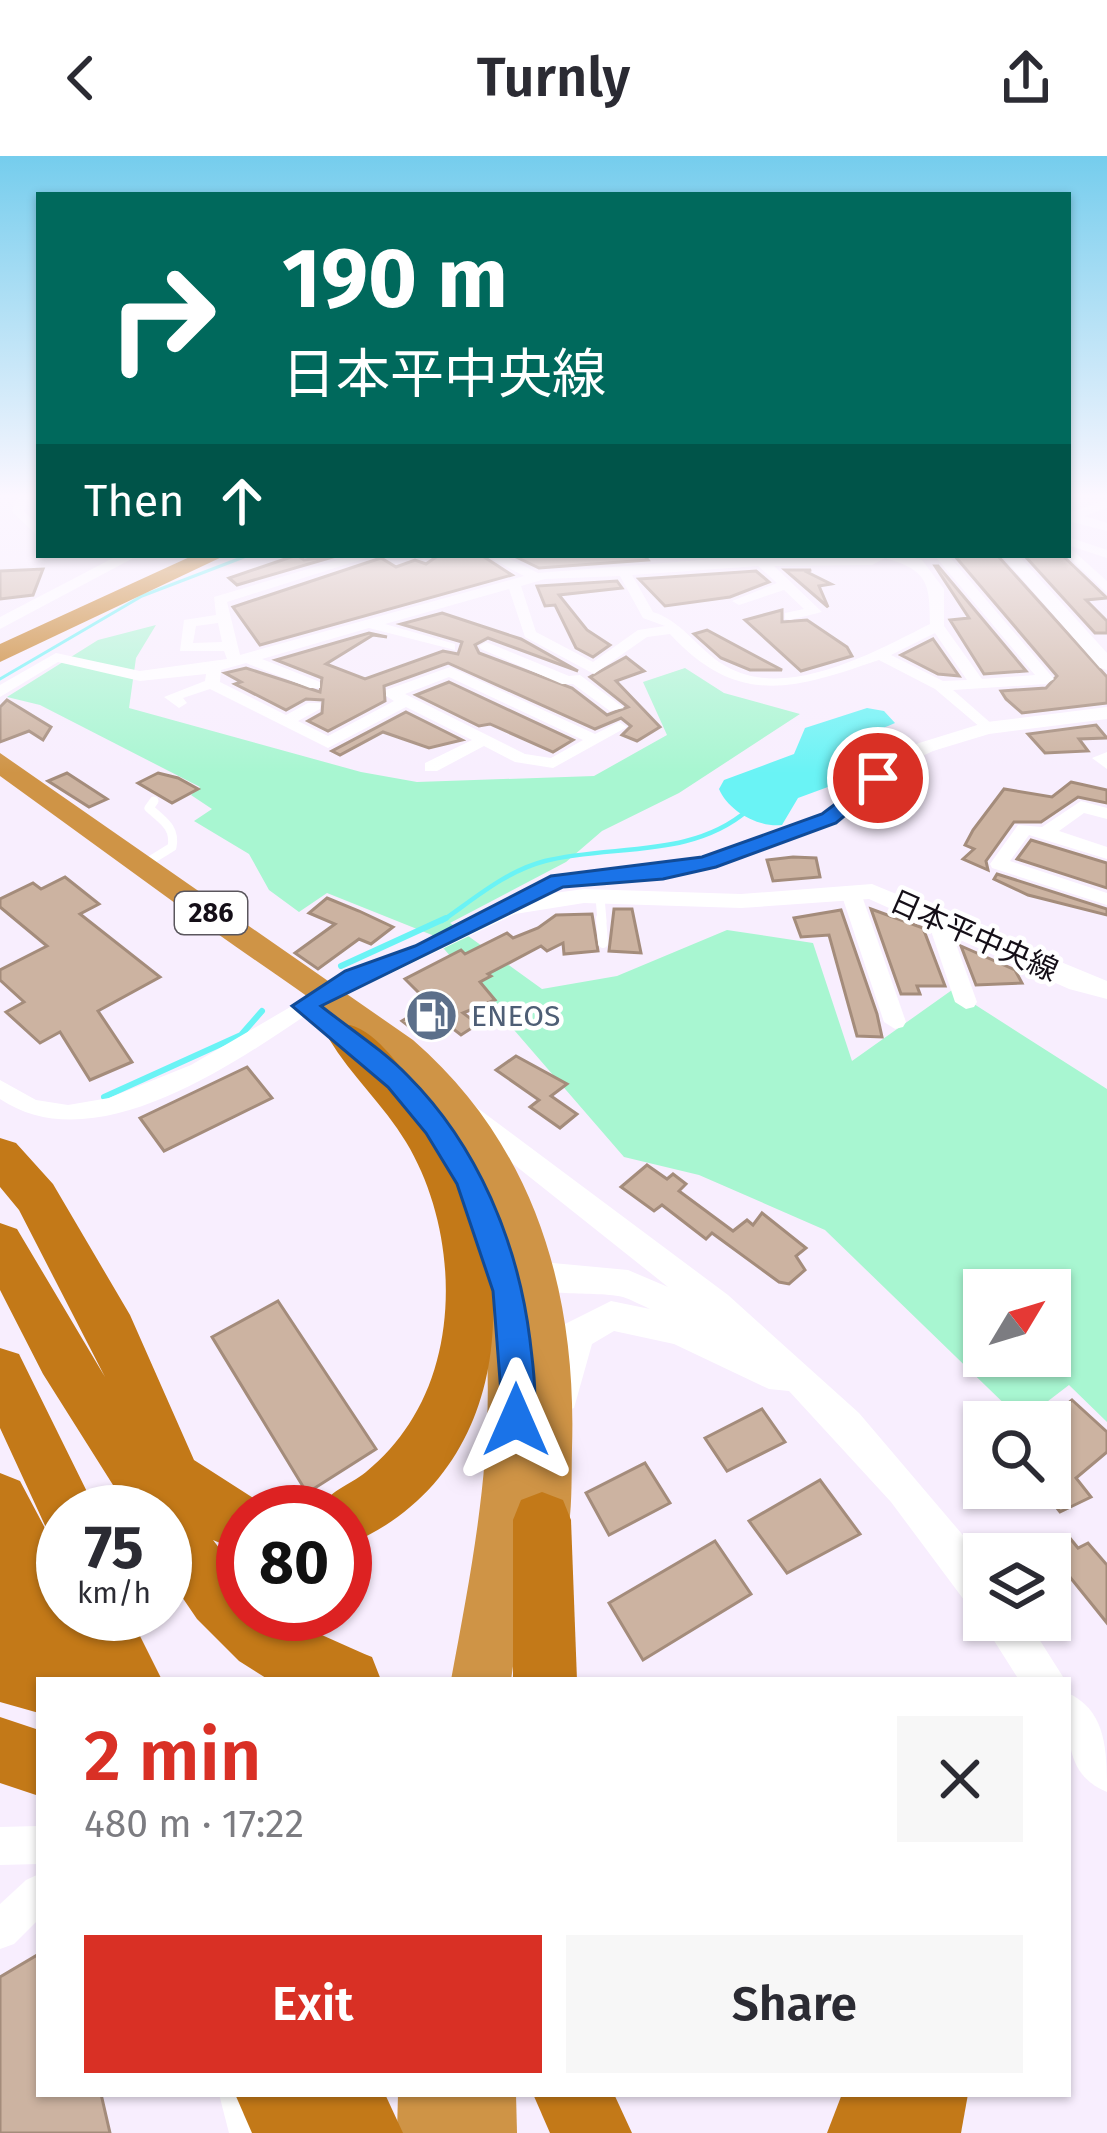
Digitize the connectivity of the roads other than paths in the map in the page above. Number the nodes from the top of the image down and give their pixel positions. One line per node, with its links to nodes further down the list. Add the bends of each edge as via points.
1 (68, 588): 18 (street)
2 (117, 588): 21 (highway)
3 (135, 588): 26 (highway)
4 (252, 588): 15 (street, via 219,600)
5 (505, 588): 17 (street)
6 (515, 588): 29 (street, via 530,634)
7 (633, 588): 20 (street, via 648,615)
8 (776, 588): 13 (street)
9 (785, 588): 16 (street, via 815,612)
10 (934, 588): 19 (street)
11 (968, 588): 32 (street, via 1046,680)
12 (1040, 588): 28 (street)
13 (739, 602)
14 (248, 608): 15 (street)
15 (221, 616): 22 (street); 22 (street, via 189,623 185,648)
16 (790, 616)
17 (366, 623): 24 (street); 27 (street)
18 (0, 624)
19 (937, 626): 25 (street); 32 (street)
20 (673, 628): 25 (street, via 723,674 761,684); 29 (street, via 643,633)
21 (0, 641)
22 (226, 646): 27 (street)
23 (486, 646): 31 (street)
24 (450, 647)
25 (880, 655): 34 (street)
26 (0, 656)
27 (243, 661): 30 (street); 33 (street)
28 (1107, 664)
29 (594, 669): 31 (street)
30 (213, 675): 36 (street, via 140,676 56,657); 38 (street); 39 (street, via 172,698)
31 (567, 681): 41 (street)
32 (977, 683): 34 (street)
33 (315, 685)
34 (940, 686): 45 (street)
35 (269, 690): 38 (street)
36 (0, 692)
37 (406, 701): 43 (street, via 328,742); 46 (street); 47 (street, via 392,694 450,672)
38 (244, 702): 43 (street)
39 (178, 703)
40 (314, 706): 43 (street)
41 (616, 708)
42 (1107, 713): 45 (street)
43 (285, 722)
44 (619, 728): 47 (street)
45 (987, 728): 59 (street, via 898,760 858,798 806,830 663,873 558,881)
46 (484, 740): 47 (street, via 553,764); 49 (street)
47 (596, 740)
48 (0, 762): 55 (highway, 286)
49 (431, 767)
50 (0, 781): 63 (highway, 286)
51 (154, 801): 55 (lane, via 148,808 175,838)
52 (1107, 814): 53 (street, via 1081,806)
53 (1045, 833): 54 (street); 58 (street, via 1024,829 1000,864)
54 (1107, 853)
55 (143, 865): 63 (highway, 286)
56 (851, 893): 57 (street, 日本平中央線, via 741,901); 60 (street, 日本平中央線, via 883,894); 65 (street)
57 (600, 897): 59 (street, 日本平中央線); 61 (lane)
58 (1107, 899)
59 (508, 907): 63 (street, 日本平中央線)
60 (938, 919): 62 (street, 日本平中央線); 64 (street)
61 (603, 943)
62 (1107, 989)
63 (327, 992): 66 (highway, 286); 67 (highway, 286); 68 (street, via 244,1048 107,1109 34,1108)
64 (966, 1002)
65 (895, 1022)
66 (350, 1039): 72 (highway, 286, via 445,1139); 82 (highway, via 438,1160 460,1219 470,1284 464,1357 442,1427 409,1476)
67 (419, 1068): 72 (highway, 286, via 483,1147 514,1210); 76 (street, via 750,1333)
68 (0, 1088)
69 (0, 1155): 70 (highway)
70 (9, 1188): 74 (highway, via 112,1331); 80 (highway, via 77,1350)
71 (0, 1244): 74 (highway)
72 (517, 1263): 75 (street, via 668,1298); 78 (highway, 286, via 547,1354); 97 (highway, 286, via 516,1420)
73 (0, 1372): 79 (highway)
74 (112, 1392): 81 (highway)
75 (818, 1400): 76 (street); 78 (street, via 716,1344 611,1316 577,1335)
76 (858, 1434): 88 (street)
77 (0, 1444): 84 (highway)
78 (550, 1447): 85 (highway, 286)
79 (55, 1485)
80 (157, 1485)
81 (158, 1485)
82 (372, 1500)
83 (0, 1502): 87 (highway)
84 (36, 1507)
85 (542, 1520): 98 (highway, 286); 99 (highway)
86 (192, 1563): 96 (highway, via 268,1648)
87 (36, 1565)
88 (963, 1565)
89 (67, 1641): 93 (highway)
90 (70, 1641): 94 (highway)
91 (89, 1641): 95 (highway)
92 (1017, 1641): 100 (street)
93 (42, 1677)
94 (57, 1677)
95 (143, 1677)
96 (340, 1677)
97 (481, 1677)
98 (520, 1677)
99 (545, 1677)
100 (1042, 1677)
101 (1071, 1718): 104 (street)
102 (0, 1750): 103 (highway)
103 (36, 1762)
104 (1107, 1771)
105 (36, 1845): 106 (street)
106 (0, 1846)
107 (36, 1895): 108 (street)
108 (0, 1930)
109 (241, 2097): 119 (street)
110 (276, 2097): 120 (highway)
111 (287, 2097): 121 (highway)
112 (347, 2097): 122 (highway)
113 (364, 2097): 122 (highway)
114 (434, 2097): 123 (highway)
115 (480, 2097): 124 (highway)
116 (574, 2097): 125 (highway)
117 (880, 2097): 126 (highway)
118 (928, 2097): 127 (highway)
119 (250, 2133)
120 (294, 2133)
121 (304, 2133)
122 (366, 2133)
123 (434, 2133)
124 (480, 2133)
125 (592, 2133)
126 (867, 2133)
127 (921, 2133)

